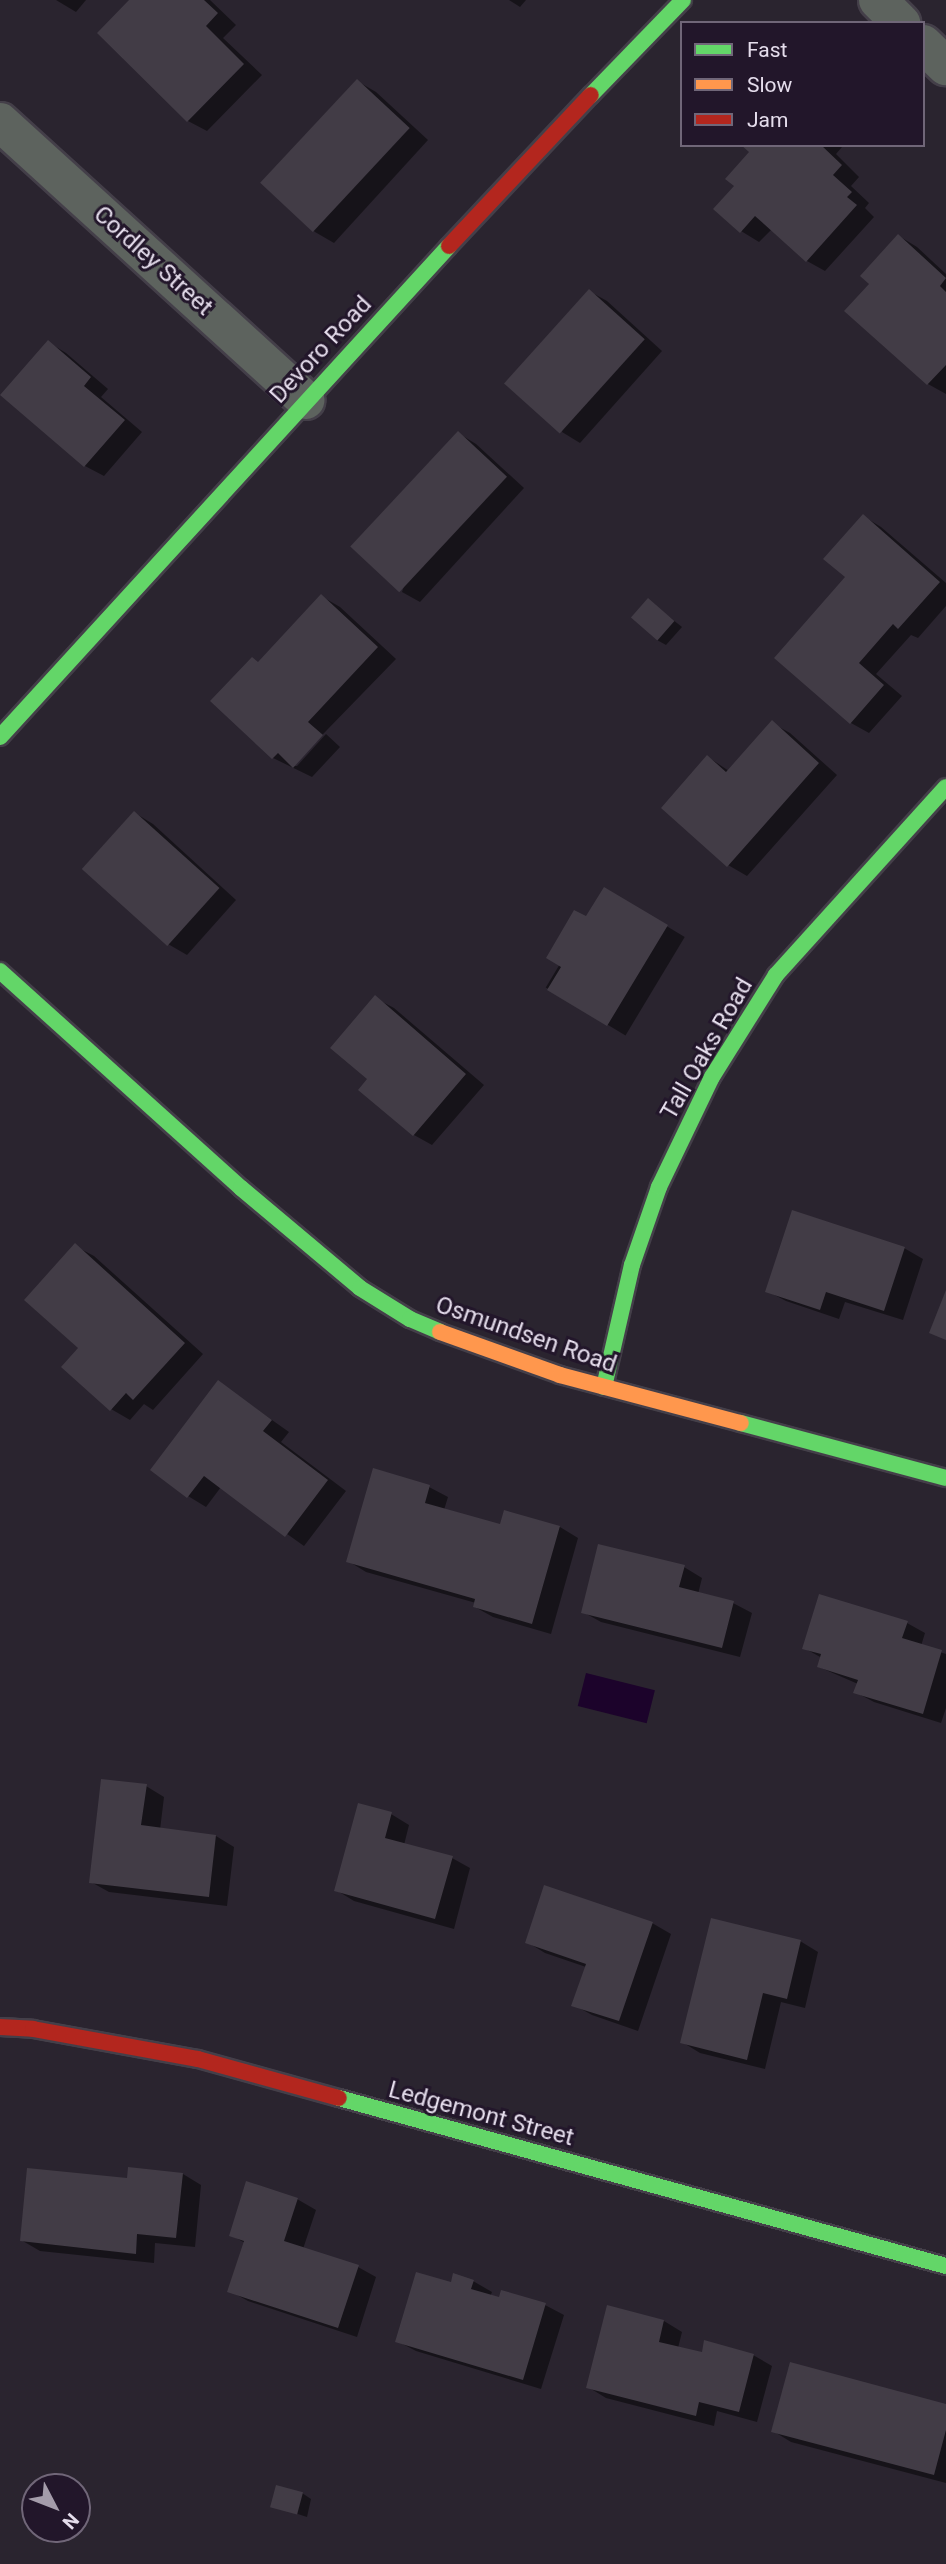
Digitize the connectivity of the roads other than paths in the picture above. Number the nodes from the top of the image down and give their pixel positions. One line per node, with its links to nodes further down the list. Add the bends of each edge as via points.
1 (683, 0): 7 (street, Devoro Road)
2 (878, 0): 3 (street)
3 (899, 21)
4 (925, 46): 5 (street)
5 (946, 66)
6 (0, 122): 7 (street, Cordley Street)
7 (306, 400): 8 (street, Devoro Road)
8 (0, 737)
9 (946, 787): 11 (street, Tall Oaks Road, via 776,975 712,1077 655,1200 632,1265)
10 (0, 971): 11 (street, Osmundsen Road, via 241,1188 360,1288 410,1319 460,1340)
11 (604, 1387): 12 (street, Osmundsen Road)
12 (946, 1478)
13 (0, 2027): 14 (street, Ledgemont Street, via 198,2059)
14 (946, 2266)

